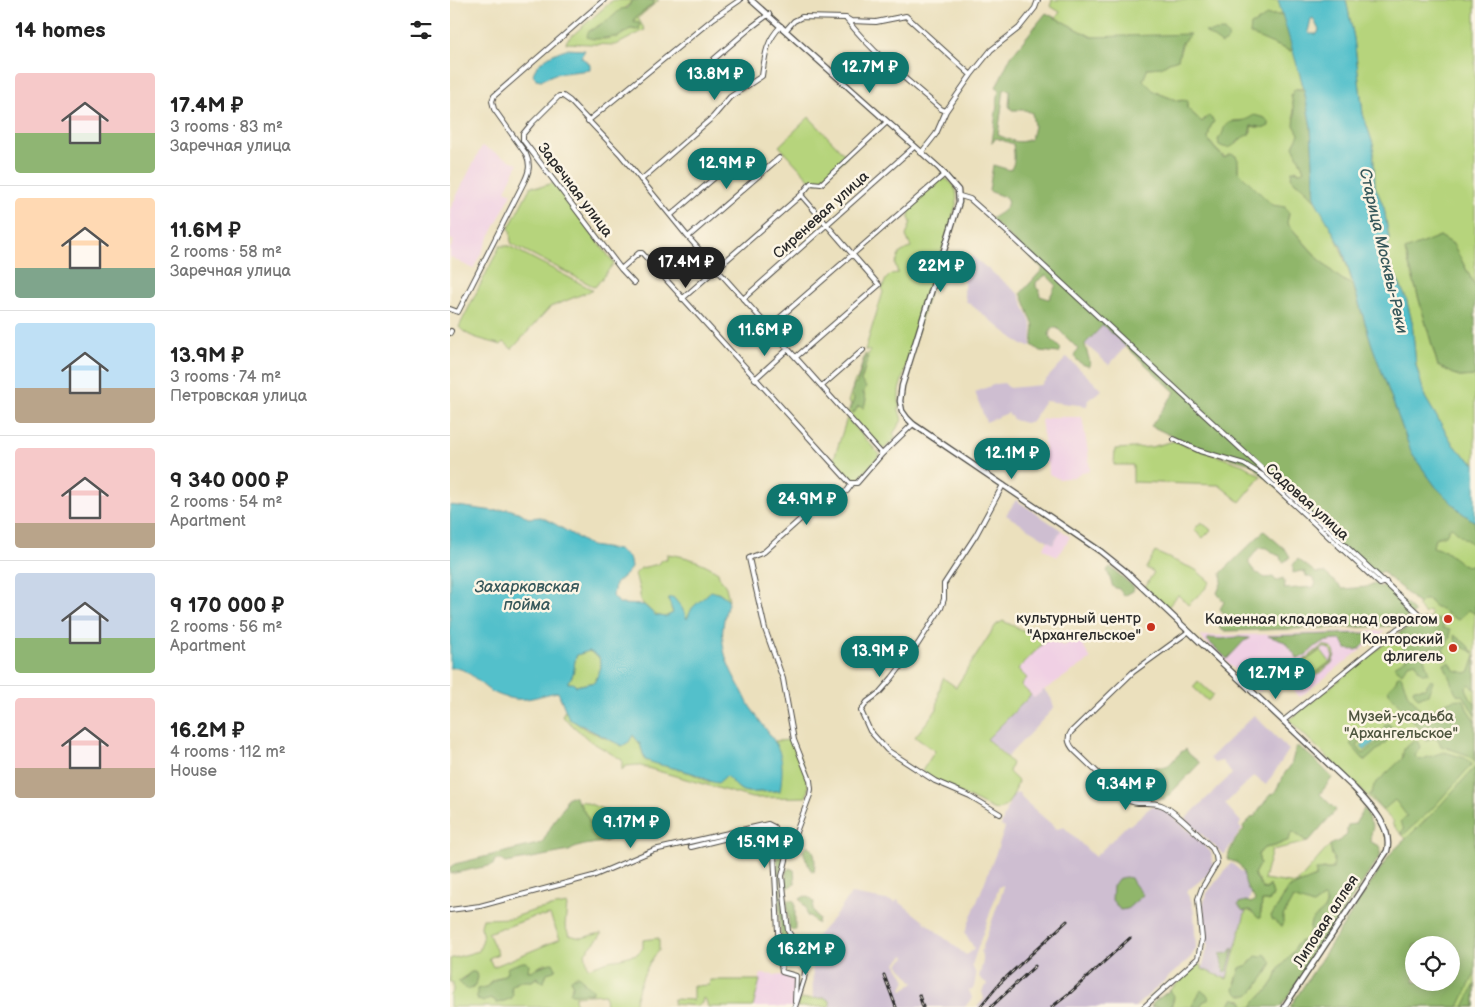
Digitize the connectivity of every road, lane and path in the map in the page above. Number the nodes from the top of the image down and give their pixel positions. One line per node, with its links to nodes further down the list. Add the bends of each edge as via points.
1 (604, 0): 31 (street, via 494,96 494,109 526,154 529,169 458,312)
2 (740, 0): 12 (street)
3 (751, 0): 5 (street)
4 (1038, 0): 10 (street, via 1036,8 1019,28 992,50)
5 (769, 14): 7 (street); 9 (street)
6 (846, 18): 8 (street, via 802,17); 10 (street, via 876,22 909,17); 11 (street, via 877,53)
7 (781, 26): 8 (street); 19 (street, via 770,39 762,76 730,97 714,117)
8 (786, 30): 13 (street)
9 (714, 59)
10 (971, 75): 11 (street)
11 (946, 111): 15 (street, via 936,134)
12 (588, 121): 19 (street, via 622,155); 26 (street, Заречная улица, via 570,101 559,96 522,137)
13 (887, 122): 14 (street); 20 (street, via 821,184 811,184)
14 (914, 147): 15 (street); 23 (street, Сиреневая улица)
15 (920, 153): 18 (street)
16 (741, 155): 22 (street)
17 (779, 158): 24 (street)
18 (945, 174): 21 (street, via 957,187); 25 (street)
19 (641, 180): 22 (street)
20 (801, 195): 23 (street); 27 (street)
21 (960, 196): 38 (street, via 901,392 902,411); 43 (street, via 970,199 1006,231)
22 (671, 215): 24 (street)
23 (827, 225): 25 (street); 30 (street, Сиреневая улица)
24 (688, 237): 27 (street)
25 (853, 254): 32 (street); 35 (street, via 879,285)
26 (621, 269): 28 (street); 29 (street, via 642,253)
27 (717, 269): 29 (street); 30 (street)
28 (634, 283)
29 (682, 299): 36 (street)
30 (743, 299): 32 (street)
31 (450, 309)
32 (769, 327): 33 (street)
33 (788, 349): 35 (street); 36 (street)
34 (863, 350): 37 (street)
35 (796, 357): 37 (street)
36 (754, 379): 41 (street)
37 (822, 386): 40 (street)
38 (914, 424): 40 (street); 42 (street)
39 (1174, 439): 43 (street, Садовая улица, via 1244,464 1262,475 1380,584)
40 (882, 454): 41 (street, via 857,483)
41 (852, 484): 50 (street, via 847,491 824,498 768,549 749,558 765,629 784,679 794,740 811,785)
42 (1004, 485): 44 (street, via 1112,560); 46 (street, via 944,584 941,608 892,678 861,711 870,732 887,750 935,781)
43 (1386, 582): 45 (street, via 1420,615)
44 (1188, 632): 45 (street); 53 (street, via 1133,672 1068,738 1075,751 1124,798 1131,803 1165,806 1212,848 1216,856 1216,866 1198,899 1202,939 1198,958)
45 (1284, 721): 54 (street, Липовая аллея, via 1373,809 1382,822 1388,848)
46 (1000, 814)
47 (774, 844): 48 (street); 49 (street, via 772,830 768,828); 52 (street, via 779,951 782,972 796,976)
48 (780, 844): 50 (street); 51 (street, via 774,827 768,824 654,850 593,876 480,906)
49 (691, 847)
50 (787, 856): 52 (street, via 782,880 786,924 806,965)
51 (450, 910)
52 (795, 1006)
53 (1144, 1007)
54 (1284, 1007)

